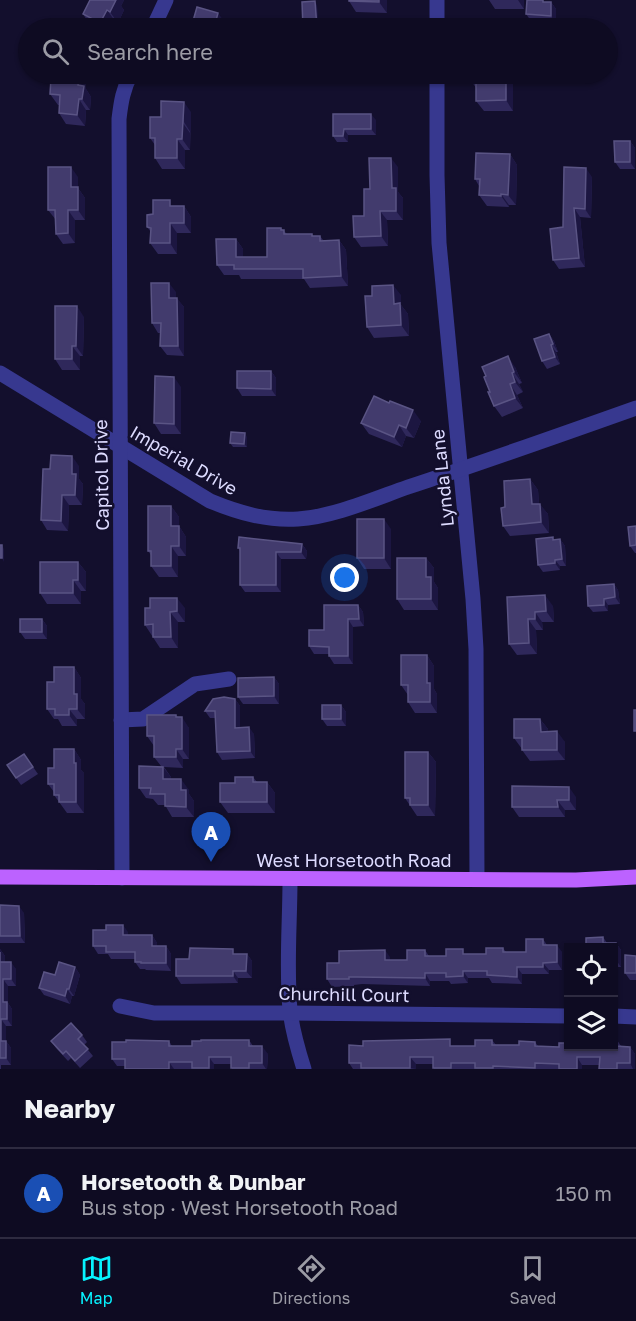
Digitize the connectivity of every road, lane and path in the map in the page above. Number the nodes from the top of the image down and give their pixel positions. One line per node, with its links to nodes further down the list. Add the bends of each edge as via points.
1 (166, 0): 3 (street)
2 (437, 0): 4 (street)
3 (158, 18)
4 (437, 18)
5 (125, 84): 9 (street, Capitol Drive, via 119,119)
6 (437, 84): 10 (street, Lynda Lane, via 439,243)
7 (0, 373): 9 (street, Imperial Drive)
8 (636, 408): 10 (street, Imperial Drive)
9 (121, 447): 10 (street, Imperial Drive, via 210,501 253,516 278,519 328,514); 12 (street, Capitol Drive)
10 (460, 470): 17 (street, Lynda Lane, via 476,649)
11 (229, 679): 12 (street, via 195,684 143,719)
12 (121, 720): 15 (street, Capitol Drive)
13 (0, 877): 15 (main road, West Horsetooth Road)
14 (636, 877): 17 (main road, West Horsetooth Road)
15 (122, 878): 16 (main road, West Horsetooth Road)
16 (290, 879): 17 (main road, West Horsetooth Road); 19 (street)
17 (477, 879)
18 (120, 1006): 19 (street, Churchill Court, via 154,1013)
19 (290, 1012): 20 (street, Churchill Court); 23 (street)
20 (564, 1016)
21 (618, 1016): 22 (street)
22 (636, 1017)
23 (304, 1069)

